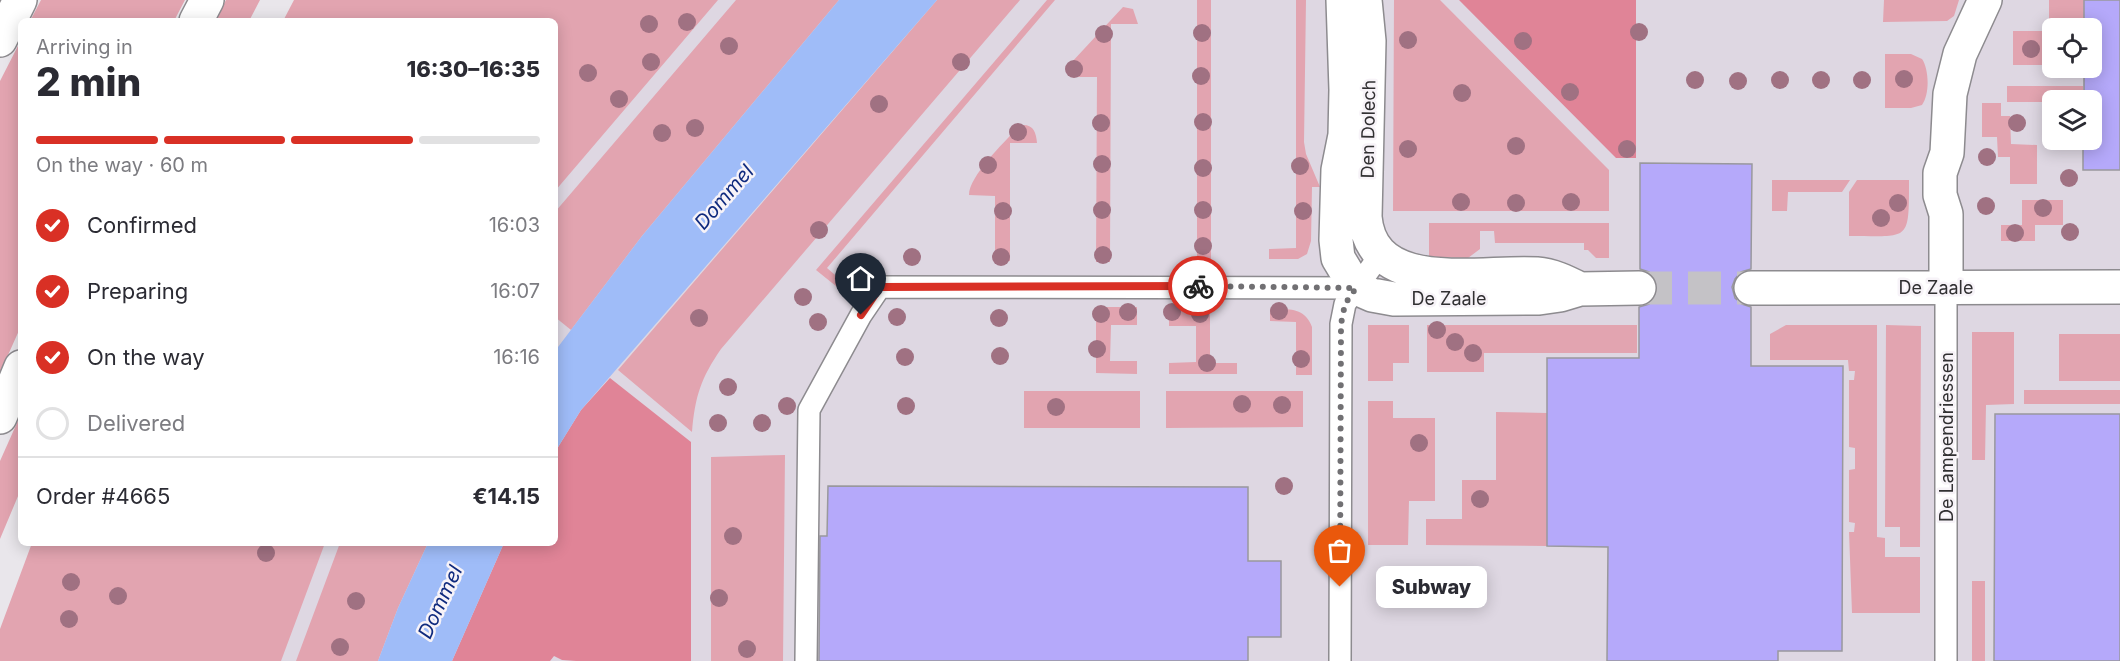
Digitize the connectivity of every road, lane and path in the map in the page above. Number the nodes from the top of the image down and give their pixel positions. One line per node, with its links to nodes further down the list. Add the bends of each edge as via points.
1 (20, 0): 8 (street)
2 (207, 0): 7 (street)
3 (1326, 0): 9 (street, Den Dolech, via 1329,134)
4 (1343, 0): 9 (street, Den Dolech, via 1345,135)
5 (1365, 0): 10 (street, Den Dolech, via 1369,41 1365,217 1368,234)
6 (1985, 0): 11 (street, De Lampendriessen, via 1960,54 1950,94 1947,153 1953,172 1953,194 1946,214)
7 (198, 18)
8 (0, 40)
9 (1338, 170): 13 (street, Den Dolech, via 1338,258)
10 (1380, 255): 13 (lane); 16 (street, De Zaale, via 1415,272 1539,274)
11 (1946, 287): 12 (street, De Zaale); 15 (street, De Zaale); 21 (lane, De Lampendriessen)
12 (2120, 287)
13 (1356, 288): 16 (street, De Zaale, via 1394,299 1539,298); 19 (lane, via 880,287 809,410); 20 (lane, via 1345,304 1341,324)
14 (1639, 288): 16 (street, De Zaale)
15 (1751, 288)
16 (1580, 289)
17 (18, 374): 18 (street)
18 (0, 417)
19 (806, 661)
20 (1340, 661)
21 (1946, 661)

